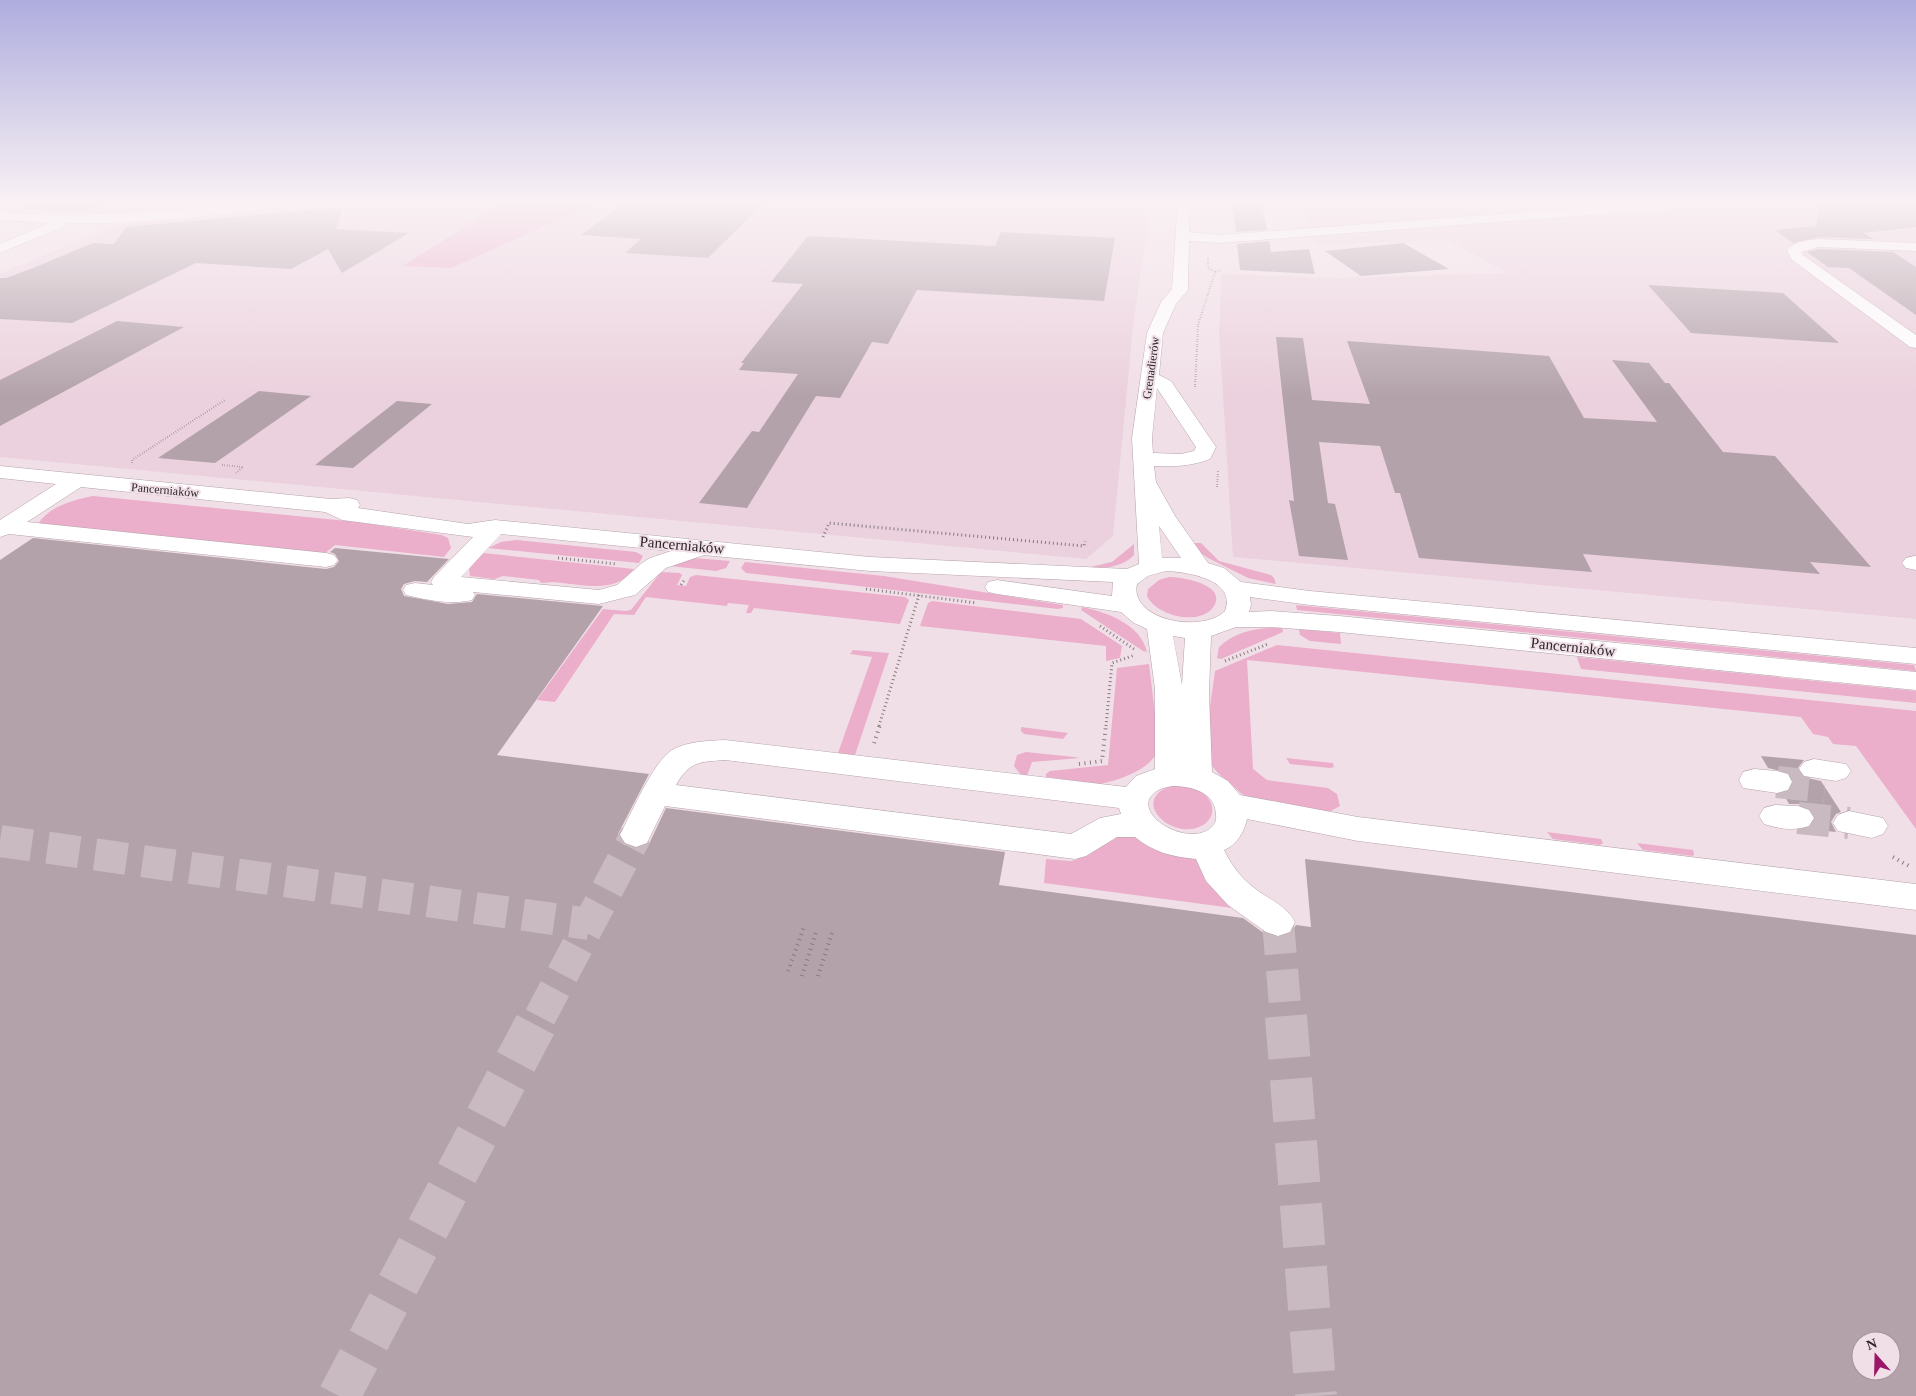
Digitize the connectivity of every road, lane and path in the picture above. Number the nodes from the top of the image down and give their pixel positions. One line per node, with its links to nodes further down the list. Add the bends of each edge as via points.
1 (1181, 266): 7 (street, Grenadierów, via 1180,290 1169,302 1155,333)
2 (1208, 266): 5 (path)
3 (1810, 266): 6 (street)
4 (1222, 270): 5 (path)
5 (1215, 272): 8 (path, via 1198,325)
6 (1916, 343)
7 (1151, 378): 12 (street, Grenadierów, via 1142,438); 12 (street, via 1165,385 1206,447 1203,455)
8 (1195, 391)
9 (225, 400): 11 (path, via 132,460)
10 (1218, 466): 15 (path)
11 (133, 468)
12 (1144, 470): 24 (street, via 1164,516); 26 (street, Grenadierów)
13 (0, 472): 14 (street, Pancerniaków)
14 (77, 480): 16 (street, Pancerniaków, via 331,506 342,513 468,531); 17 (street)
15 (1217, 487)
16 (495, 527): 20 (street, Pancerniaków); 25 (street, via 443,582 599,597 626,590)
17 (2, 529): 22 (street)
18 (823, 538): 19 (path, via 829,523 1084,546)
19 (1085, 541)
20 (712, 548): 23 (street, Pancerniaków); 25 (street, via 678,555)
21 (556, 558): 25 (path)
22 (326, 560)
23 (870, 564): 26 (street, Pancerniaków); 32 (street, Pancerniaków, via 980,585)
24 (1199, 567): 26 (street, via 1182,564); 27 (street, via 1225,579)
25 (650, 568)
26 (1141, 571): 34 (street, via 1124,586)
27 (1234, 588): 35 (street, via 1239,599 1238,610); 39 (street, Pancerniaków)
28 (863, 589): 30 (path)
29 (415, 590): 31 (street)
30 (919, 595): 33 (path); 43 (path)
31 (480, 597)
32 (1074, 597): 34 (street, Pancerniaków); 40 (path, via 1071,612 1083,614 1146,657)
33 (978, 603)
34 (1127, 606): 37 (street, via 1140,618)
35 (1230, 620): 36 (street, Pancerniaków); 38 (street)
36 (1290, 620): 41 (path, via 1292,641 1279,640 1219,663); 42 (street, Pancerniaków)
37 (1159, 627): 38 (street); 40 (street)
38 (1198, 631): 41 (street)
39 (1916, 656)
40 (1164, 658): 44 (street)
41 (1196, 661): 44 (street)
42 (1916, 681)
43 (867, 767): 45 (street, via 725,750 703,751 680,758); 46 (street)
44 (1183, 776): 46 (street, via 1157,777 1146,782 1138,790); 47 (street, via 1212,784 1224,794)
45 (658, 794): 46 (street, via 1075,847); 48 (street)
46 (1138, 812): 49 (street, via 1156,837 1177,846)
47 (1232, 814): 49 (street, via 1228,833); 52 (street)
48 (636, 836)
49 (1206, 845): 53 (street, via 1218,872 1240,896)
50 (1892, 857): 51 (path)
51 (1916, 870)
52 (1916, 897)
53 (1278, 922)
54 (804, 927): 57 (path)
55 (817, 929): 58 (path)
56 (832, 930): 59 (path)
57 (788, 972)
58 (802, 976)
59 (818, 976)

